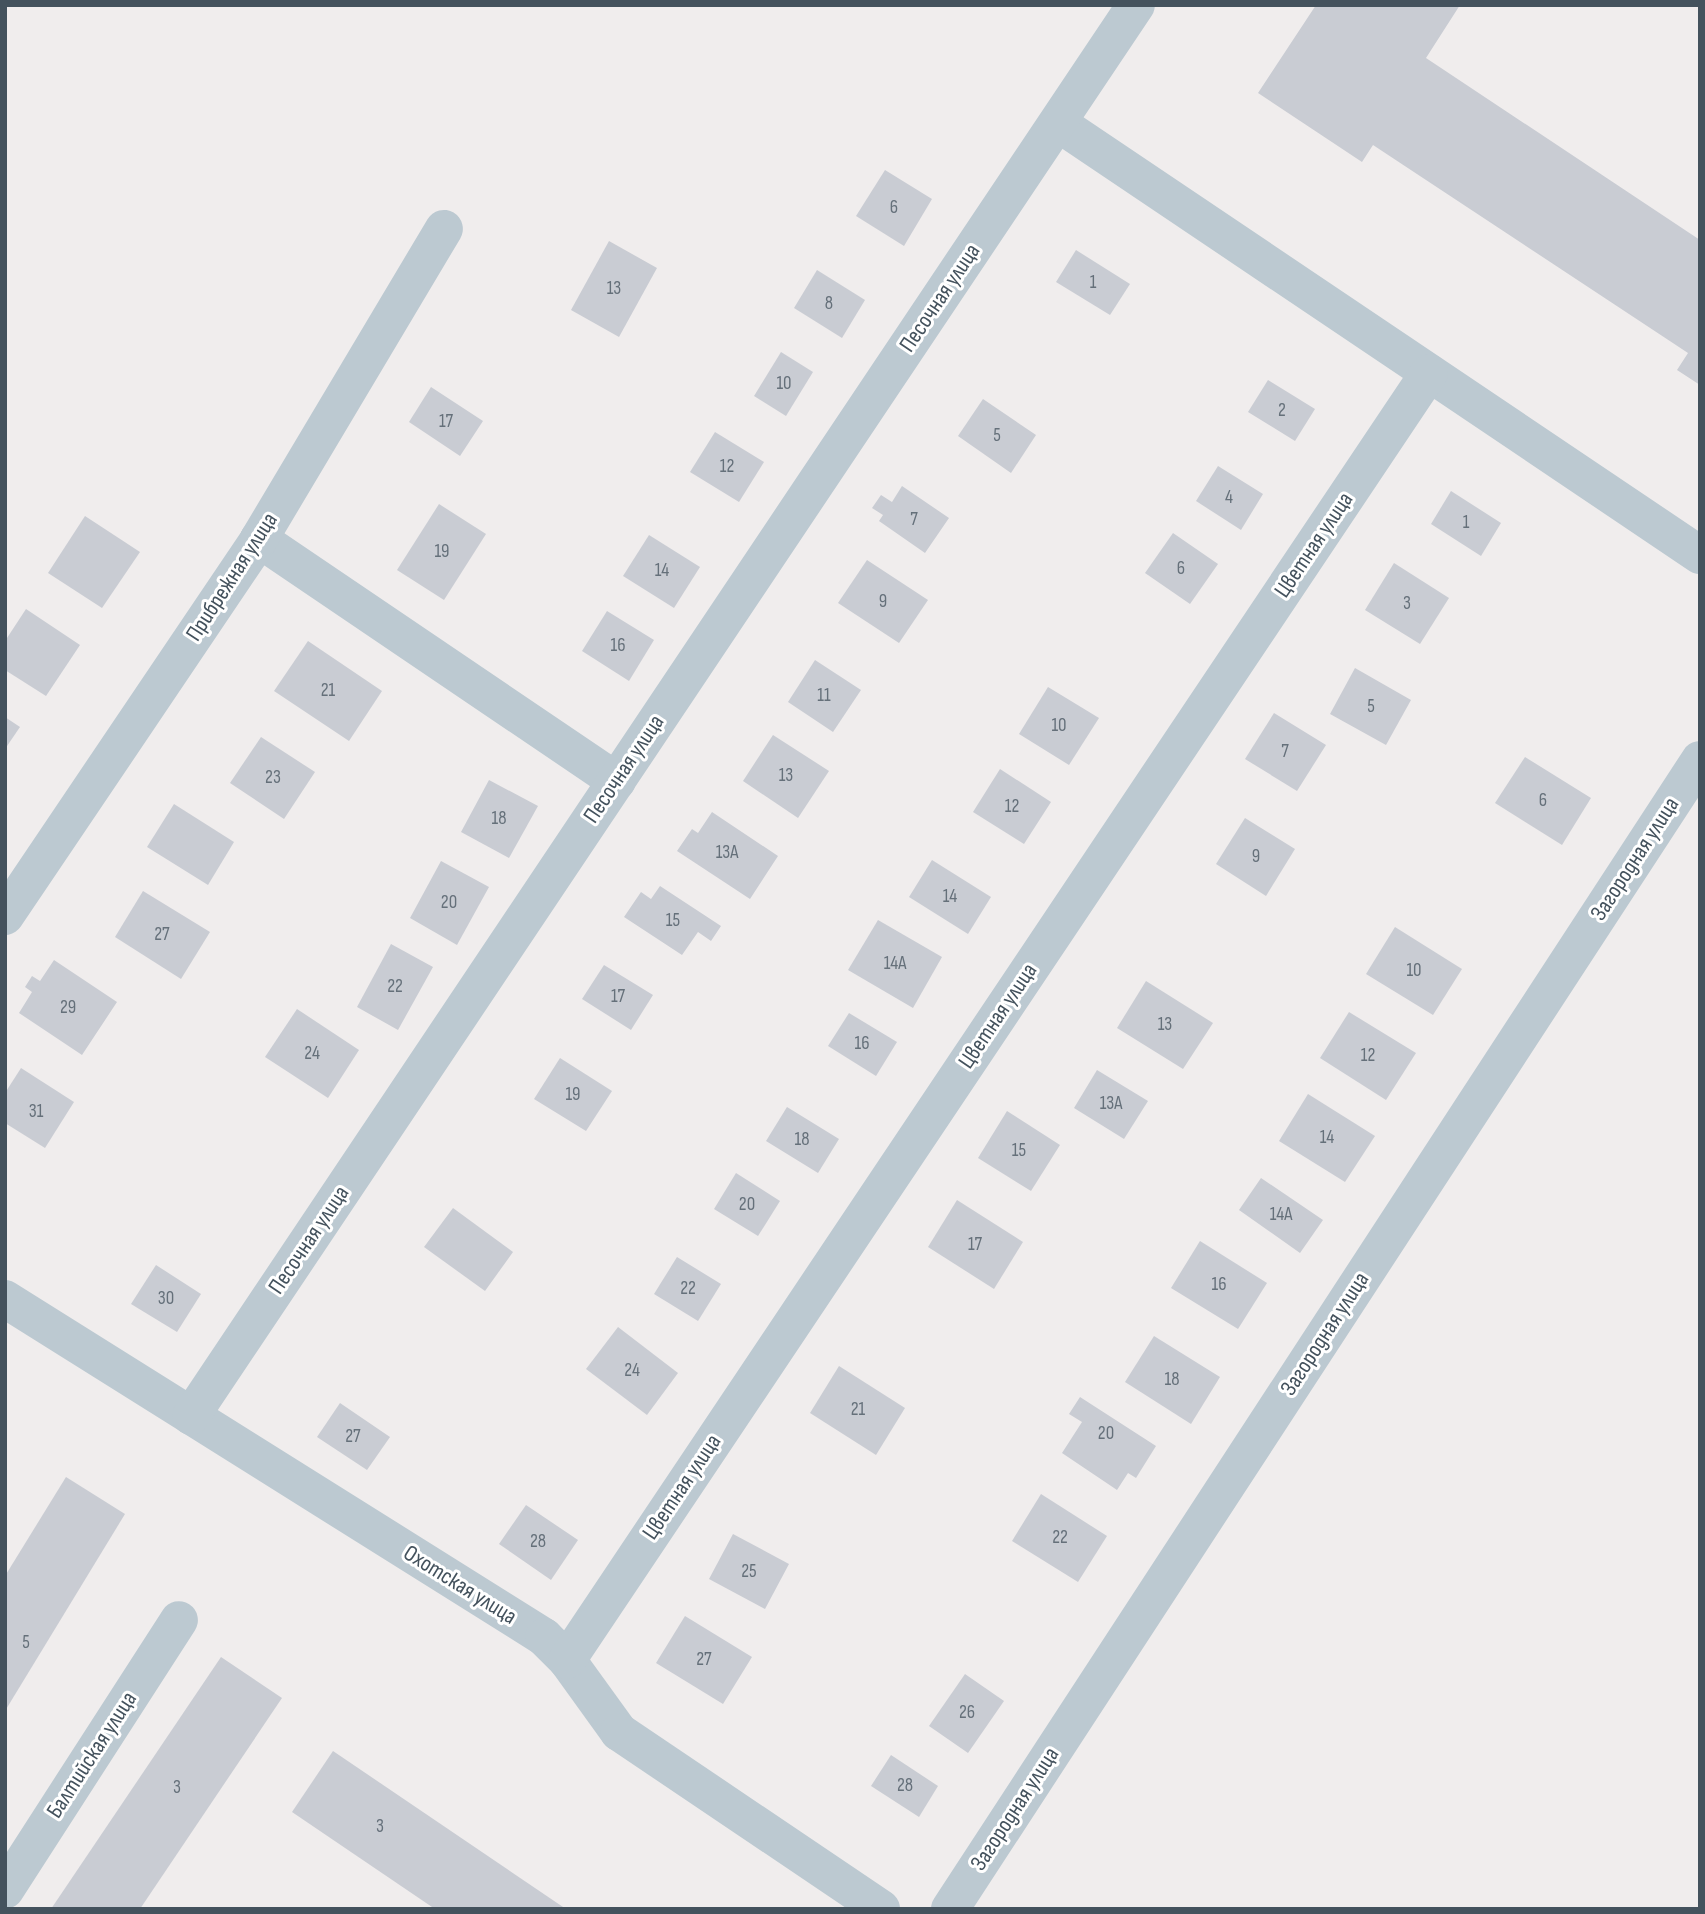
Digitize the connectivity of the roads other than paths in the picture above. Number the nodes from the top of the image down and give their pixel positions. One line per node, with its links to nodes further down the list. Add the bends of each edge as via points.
1 (1136, 5): 2 (street, Песочная улица)
2 (1058, 123): 4 (street); 8 (street, Песочная улица)
3 (444, 229): 5 (street, Прибрежная улица)
4 (1429, 373): 6 (street); 13 (street, Цветная улица)
5 (259, 539): 8 (street); 9 (street, Прибрежная улица)
6 (1700, 555)
7 (1700, 760): 16 (street, Загородная улица)
8 (617, 781): 11 (street, Песочная улица)
9 (5, 916)
10 (5, 1300): 11 (street, Охотская улица)
11 (191, 1416): 13 (street, Охотская улица, via 544,1637)
12 (179, 1620): 14 (street, Балтийская улица)
13 (567, 1660): 15 (street, Охотская улица, via 619,1732)
14 (5, 1890)
15 (881, 1909)
16 (950, 1909)

